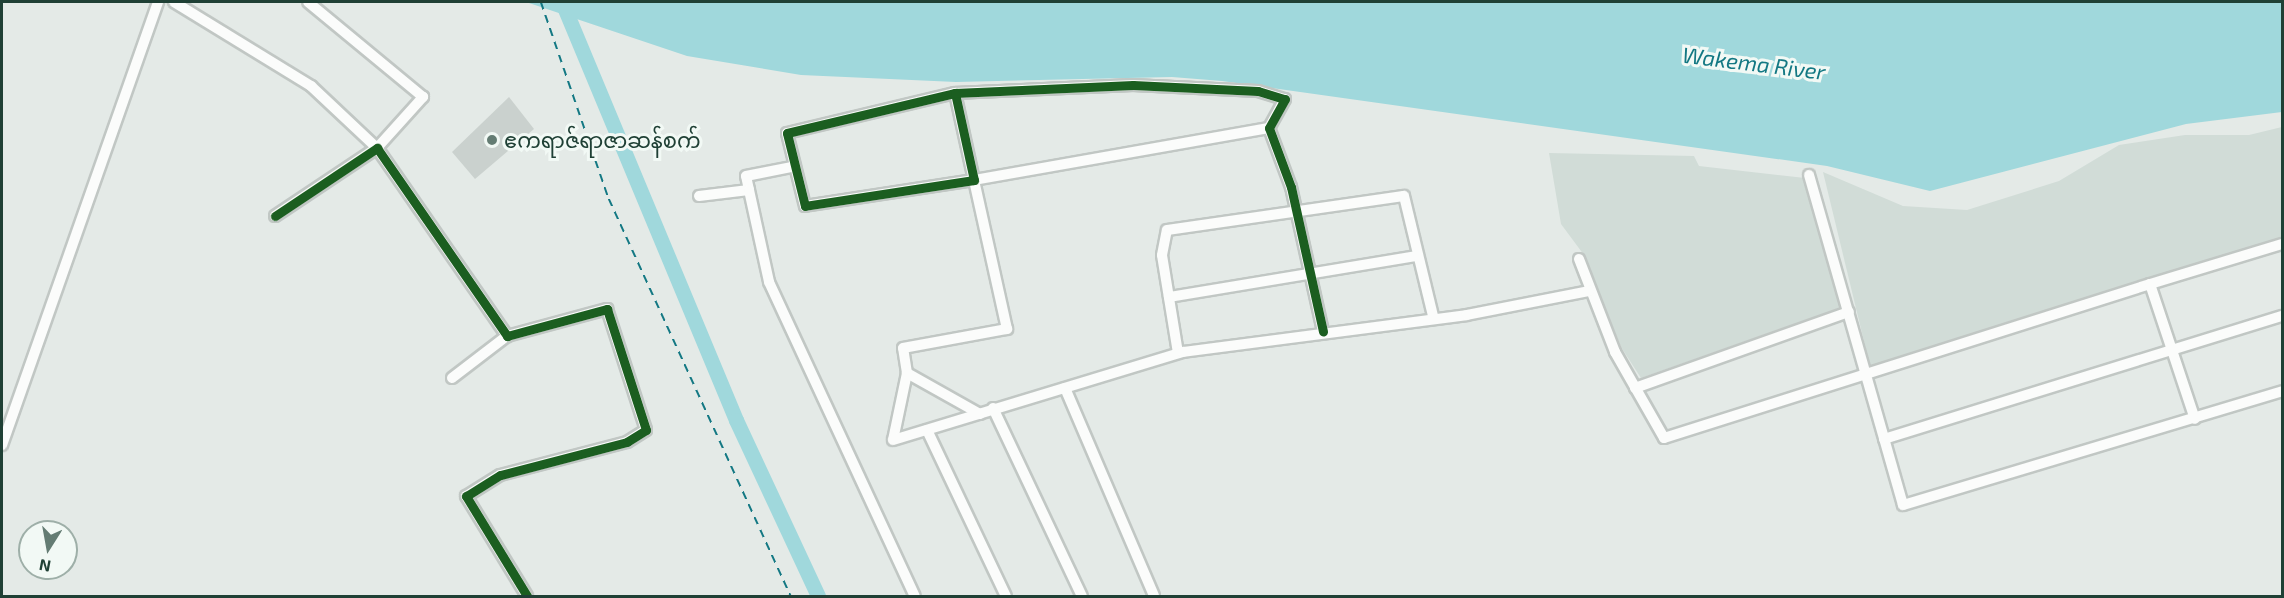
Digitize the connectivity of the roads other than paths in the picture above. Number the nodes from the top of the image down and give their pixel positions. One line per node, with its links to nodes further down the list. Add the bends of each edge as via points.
1 (158, 2): 39 (street)
2 (174, 2): 6 (street, via 311,86)
3 (308, 2): 6 (street, via 423,97)
4 (955, 93): 5 (street, via 1133,86 1258,91 1285,99); 7 (street, via 787,133); 9 (street)
5 (1269, 128): 9 (street); 12 (street)
6 (376, 148): 13 (street); 25 (street)
7 (792, 167): 9 (street, via 805,206); 10 (street, via 746,176)
8 (1809, 175): 21 (street)
9 (974, 180): 28 (street, via 1007,329 903,348)
10 (748, 190): 11 (street); 41 (street, via 769,282)
11 (699, 196)
12 (1297, 211): 15 (street, via 1404,196); 17 (street); 20 (street, via 1167,230 1162,255)
13 (275, 216)
14 (2283, 244): 18 (street)
15 (1417, 256): 17 (street); 22 (street)
16 (1579, 259): 19 (street)
17 (1311, 273): 20 (street); 24 (street)
18 (2150, 284): 26 (street); 29 (street)
19 (1589, 291): 22 (street, via 1467,315); 32 (street)
20 (1169, 297): 27 (street)
21 (1849, 312): 29 (street); 32 (street)
22 (1433, 316): 24 (street)
23 (2283, 316): 26 (street)
24 (1323, 331): 27 (street)
25 (507, 336): 30 (street); 40 (street, via 607,309 646,430 627,442 500,475 466,496)
26 (2172, 351): 36 (street); 38 (street)
27 (1178, 353): 31 (street)
28 (907, 373): 35 (street); 37 (street, via 893,440)
29 (1866, 375): 32 (street, via 1664,438); 38 (street)
30 (452, 378)
31 (1065, 388): 34 (street); 44 (street)
32 (1635, 388)
33 (2283, 391): 36 (street)
34 (993, 408): 35 (street); 43 (street)
35 (980, 414): 37 (street)
36 (2195, 419): 38 (street, via 1903,506)
37 (927, 430): 42 (street)
38 (1884, 439)
39 (2, 445)
40 (526, 597)
41 (915, 597)
42 (1005, 597)
43 (1082, 597)
44 (1154, 597)

